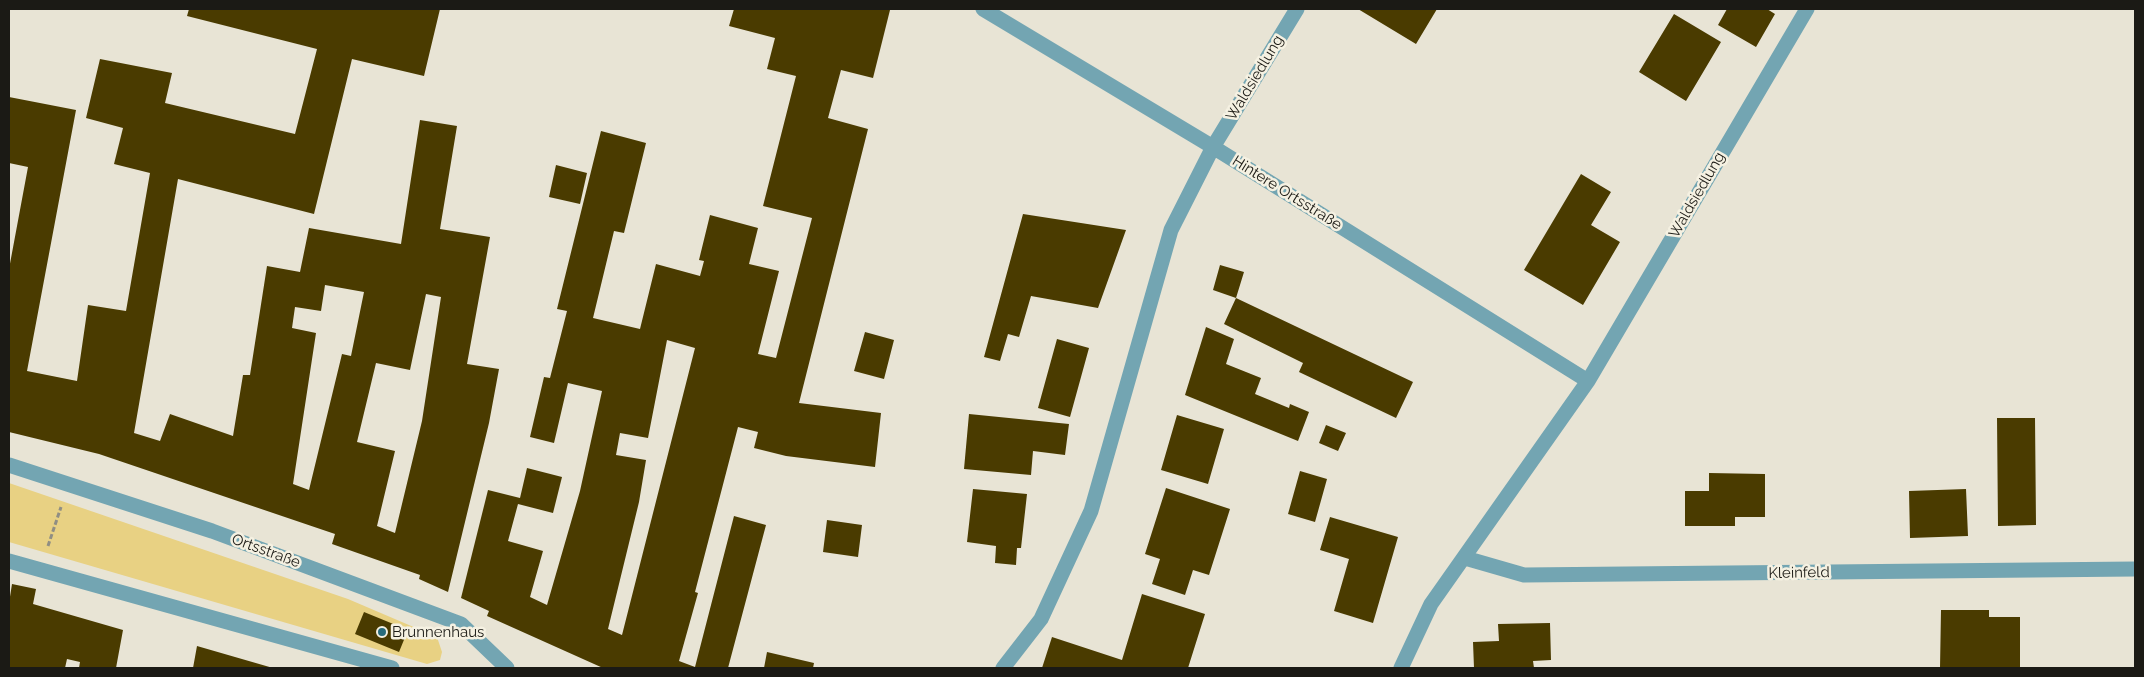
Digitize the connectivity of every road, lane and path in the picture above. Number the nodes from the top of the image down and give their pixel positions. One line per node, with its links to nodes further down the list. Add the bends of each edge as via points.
1 (983, 9): 4 (street, Hintere Ortsstraße)
2 (1297, 9): 4 (street, Waldsiedlung)
3 (1806, 9): 5 (street, Waldsiedlung)
4 (1213, 147): 5 (street, Hintere Ortsstraße); 14 (street, Waldsiedlung, via 1171,230 1092,512 1041,619)
5 (1588, 381): 8 (street, Waldsiedlung)
6 (9, 465): 7 (street, Ortsstraße)
7 (68, 484): 11 (path); 13 (street, Ortsstraße, via 212,531 461,624)
8 (1465, 558): 10 (street, Kleinfeld, via 1524,575); 15 (street, Waldsiedlung, via 1431,604)
9 (9, 562): 11 (street)
10 (2135, 569)
11 (41, 571): 12 (street)
12 (392, 668)
13 (506, 668)
14 (1003, 668)
15 (1401, 668)

